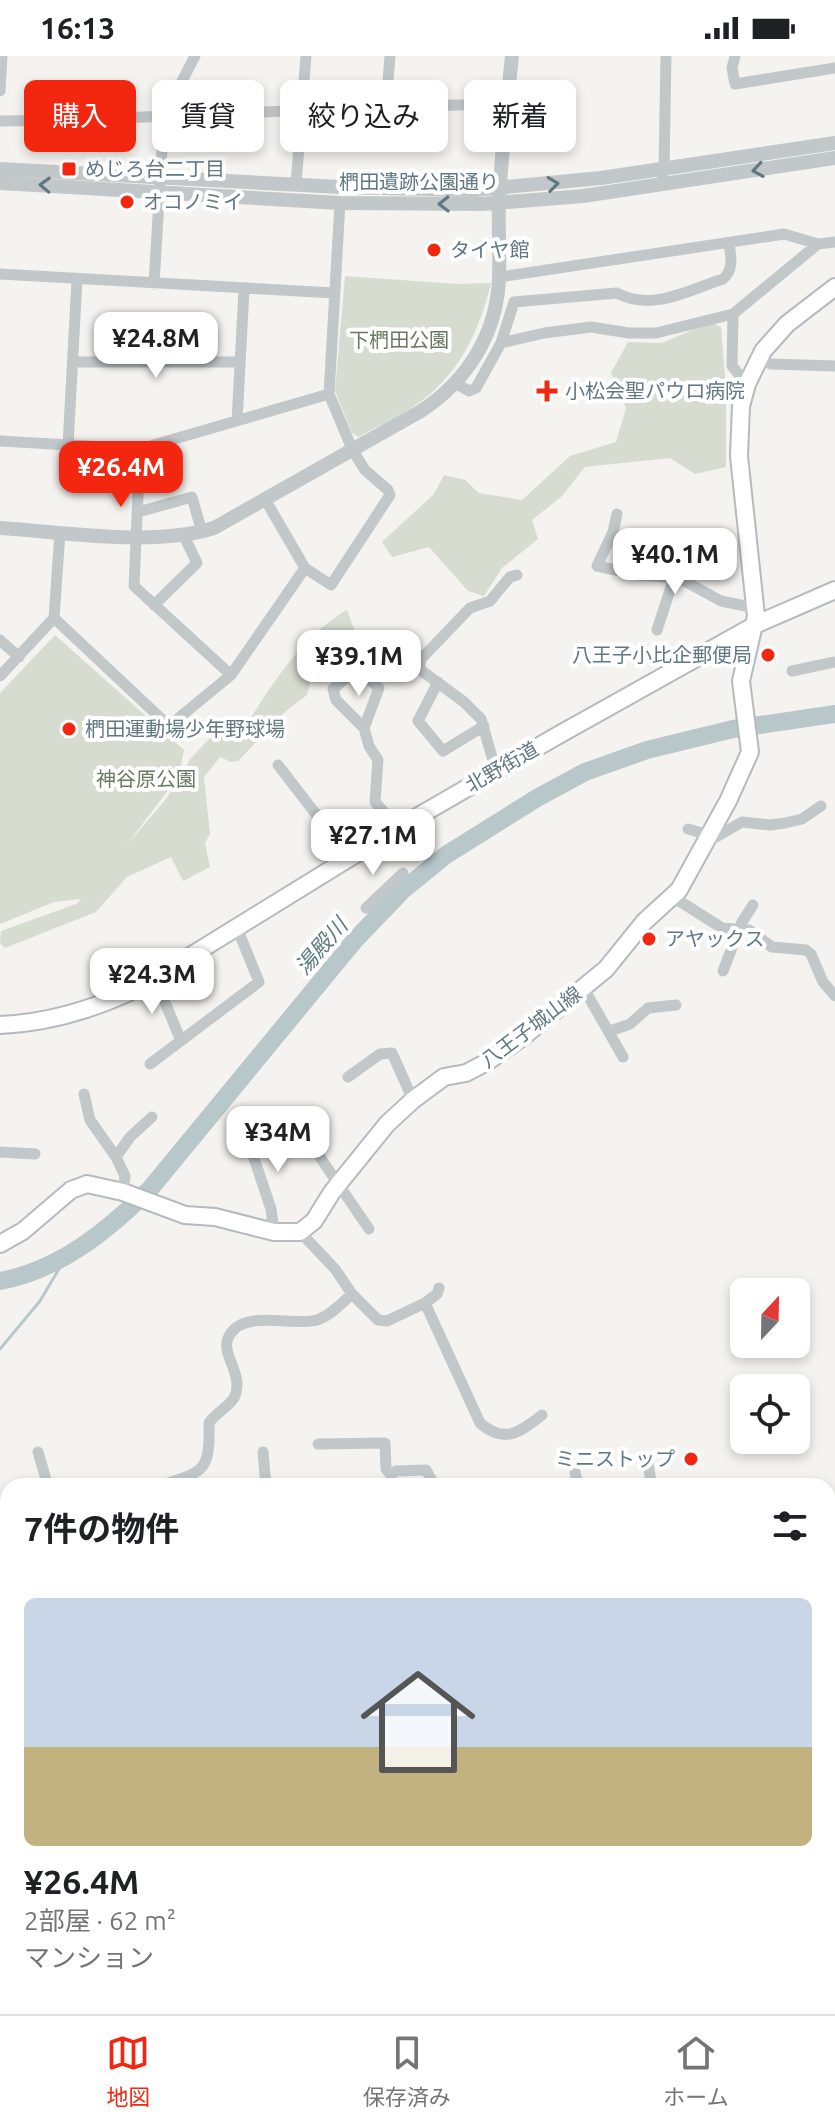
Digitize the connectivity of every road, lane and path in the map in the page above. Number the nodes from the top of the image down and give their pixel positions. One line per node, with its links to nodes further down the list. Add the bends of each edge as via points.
1 (2, 56): 13 (street)
2 (195, 56): 9 (street)
3 (306, 56): 10 (street)
4 (390, 56): 11 (street)
5 (512, 56): 12 (street)
6 (666, 56): 22 (street)
7 (735, 56): 8 (street, via 735,84)
8 (835, 68)
9 (183, 80)
10 (304, 80)
11 (388, 80)
12 (510, 80)
13 (0, 91)
14 (152, 116): 15 (street)
15 (0, 121)
16 (835, 143): 22 (street, 椚田遺跡公園通り)
17 (161, 152): 24 (street)
18 (298, 152): 25 (street)
19 (503, 152): 27 (street)
20 (835, 158): 26 (street, 椚田遺跡公園通り, one-way to 26)
21 (0, 169): 24 (street, 椚田遺跡公園通り)
22 (664, 169): 26 (street); 27 (street, 椚田遺跡公園通り, one-way to 22)
23 (0, 183): 24 (street, 椚田遺跡公園通り, one-way to 23)
24 (159, 185): 25 (street, 椚田遺跡公園通り); 28 (street, 椚田遺跡公園通り); 35 (street)
25 (296, 185): 27 (street, 椚田遺跡公園通り)
26 (661, 185): 27 (street, 椚田遺跡公園通り, via 583,196)
27 (499, 196): 28 (street, 椚田遺跡公園通り, one-way to 28); 33 (street)
28 (340, 203): 38 (street)
29 (835, 242): 31 (street)
30 (729, 243): 31 (street, via 784,234); 33 (street); 40 (street, via 732,264 723,279 653,302 617,293 514,302)
31 (818, 244): 39 (street)
32 (0, 274): 34 (street)
33 (500, 277): 45 (street, via 489,331)
34 (77, 280): 35 (street); 42 (street)
35 (154, 284): 37 (street)
36 (835, 287): 41 (main road, via 787,324)
37 (244, 290): 38 (street); 43 (street)
38 (334, 293): 47 (street)
39 (733, 314): 40 (street, via 664,332 591,327); 46 (street, via 732,366)
40 (501, 343): 45 (street, via 474,390)
41 (758, 359): 44 (street); 46 (main road)
42 (74, 362): 43 (street); 50 (street)
43 (239, 362): 48 (street)
44 (835, 366)
45 (455, 383): 52 (street, via 428,406)
46 (747, 384): 66 (main road, via 738,439)
47 (329, 394): 48 (street); 52 (street)
48 (237, 421): 51 (street)
49 (0, 441): 50 (street)
50 (68, 445): 51 (street)
51 (140, 449): 54 (street)
52 (353, 451): 53 (street); 61 (street, via 388,490 389,499 331,585)
53 (266, 501): 58 (street); 61 (street)
54 (138, 512): 58 (street, via 192,497); 59 (street)
55 (617, 514): 63 (street, via 597,566)
56 (0, 528): 57 (street)
57 (60, 532): 59 (street); 67 (street)
58 (202, 532): 60 (street)
59 (137, 536): 60 (street); 65 (street, via 134,586)
60 (184, 536): 65 (street, via 197,563)
61 (305, 568): 73 (street)
62 (517, 575): 75 (street, via 490,601 470,608 421,659 422,671)
63 (674, 578): 66 (street); 68 (street)
64 (835, 590): 66 (main road, 北野街道)
65 (154, 605): 73 (street)
66 (756, 616): 79 (main road, 北野街道); 83 (main road, 八王子城山線, via 741,688 750,752)
67 (54, 618): 70 (street); 73 (street, via 169,726)
68 (657, 630)
69 (0, 640): 70 (street)
70 (19, 657): 74 (street)
71 (835, 662): 72 (street)
72 (792, 671)
73 (231, 675)
74 (0, 676)
75 (438, 682): 76 (street); 76 (street, via 418,721 443,751)
76 (484, 726): 79 (street)
77 (364, 728): 77 (street, via 336,700 333,689 357,668 379,688); 81 (street, via 378,760 375,802)
78 (278, 765): 84 (street)
79 (496, 771): 81 (main road, 北野街道)
80 (821, 806): 83 (street, via 802,819 770,825 742,822)
81 (398, 828): 84 (main road, 北野街道)
82 (688, 829): 83 (street)
83 (710, 837): 86 (main road, 八王子城山線)
84 (349, 857): 89 (main road, 北野街道)
85 (403, 873): 88 (street)
86 (673, 897): 90 (street, via 709,922); 93 (main road, 八王子城山線)
87 (753, 905): 90 (street)
88 (366, 908)
89 (237, 928): 92 (main road, 北野街道); 98 (street, via 259,982)
90 (740, 929): 91 (street); 94 (street, via 772,947 806,950)
91 (723, 971)
92 (155, 978): 96 (main road, 北野街道, via 81,1012); 98 (street)
93 (583, 987): 97 (street); 103 (main road, 八王子城山線, via 487,1062 444,1077)
94 (835, 996)
95 (676, 1005): 97 (street, via 648,1008 630,1024)
96 (0, 1025)
97 (610, 1031): 99 (street)
98 (181, 1041): 100 (street)
99 (623, 1057)
100 (150, 1064)
101 (348, 1077): 103 (street, via 380,1054 392,1053)
102 (84, 1094): 109 (street, via 90,1120)
103 (413, 1100): 110 (main road, 八王子城山線)
104 (301, 1113): 110 (street, via 313,1147)
105 (152, 1117): 109 (street)
106 (243, 1125): 113 (street)
107 (0, 1152): 108 (street)
108 (35, 1154)
109 (116, 1157): 111 (street, via 125,1176)
110 (339, 1184): 112 (street); 114 (main road, 八王子城山線)
111 (123, 1192): 113 (main road, via 185,1215); 115 (main road, via 77,1186)
112 (369, 1229)
113 (274, 1232): 114 (main road)
114 (300, 1232): 117 (street)
115 (0, 1244)
116 (439, 1288): 118 (street)
117 (352, 1294): 118 (street, via 378,1320 387,1321); 126 (street, via 318,1320 264,1320 231,1332 226,1349 237,1388 231,1402 209,1423 207,1461)
118 (425, 1303): 119 (street, via 480,1423 502,1436)
119 (542, 1415)
120 (318, 1444): 128 (street, via 385,1443)
121 (38, 1452): 125 (street)
122 (263, 1452): 127 (street)
123 (648, 1464): 132 (street)
124 (575, 1472): 131 (street)
125 (46, 1478)
126 (180, 1478)
127 (265, 1478)
128 (390, 1478)
129 (392, 1478): 130 (street, via 396,1471 426,1470)
130 (430, 1478)
131 (576, 1478)
132 (651, 1478)

